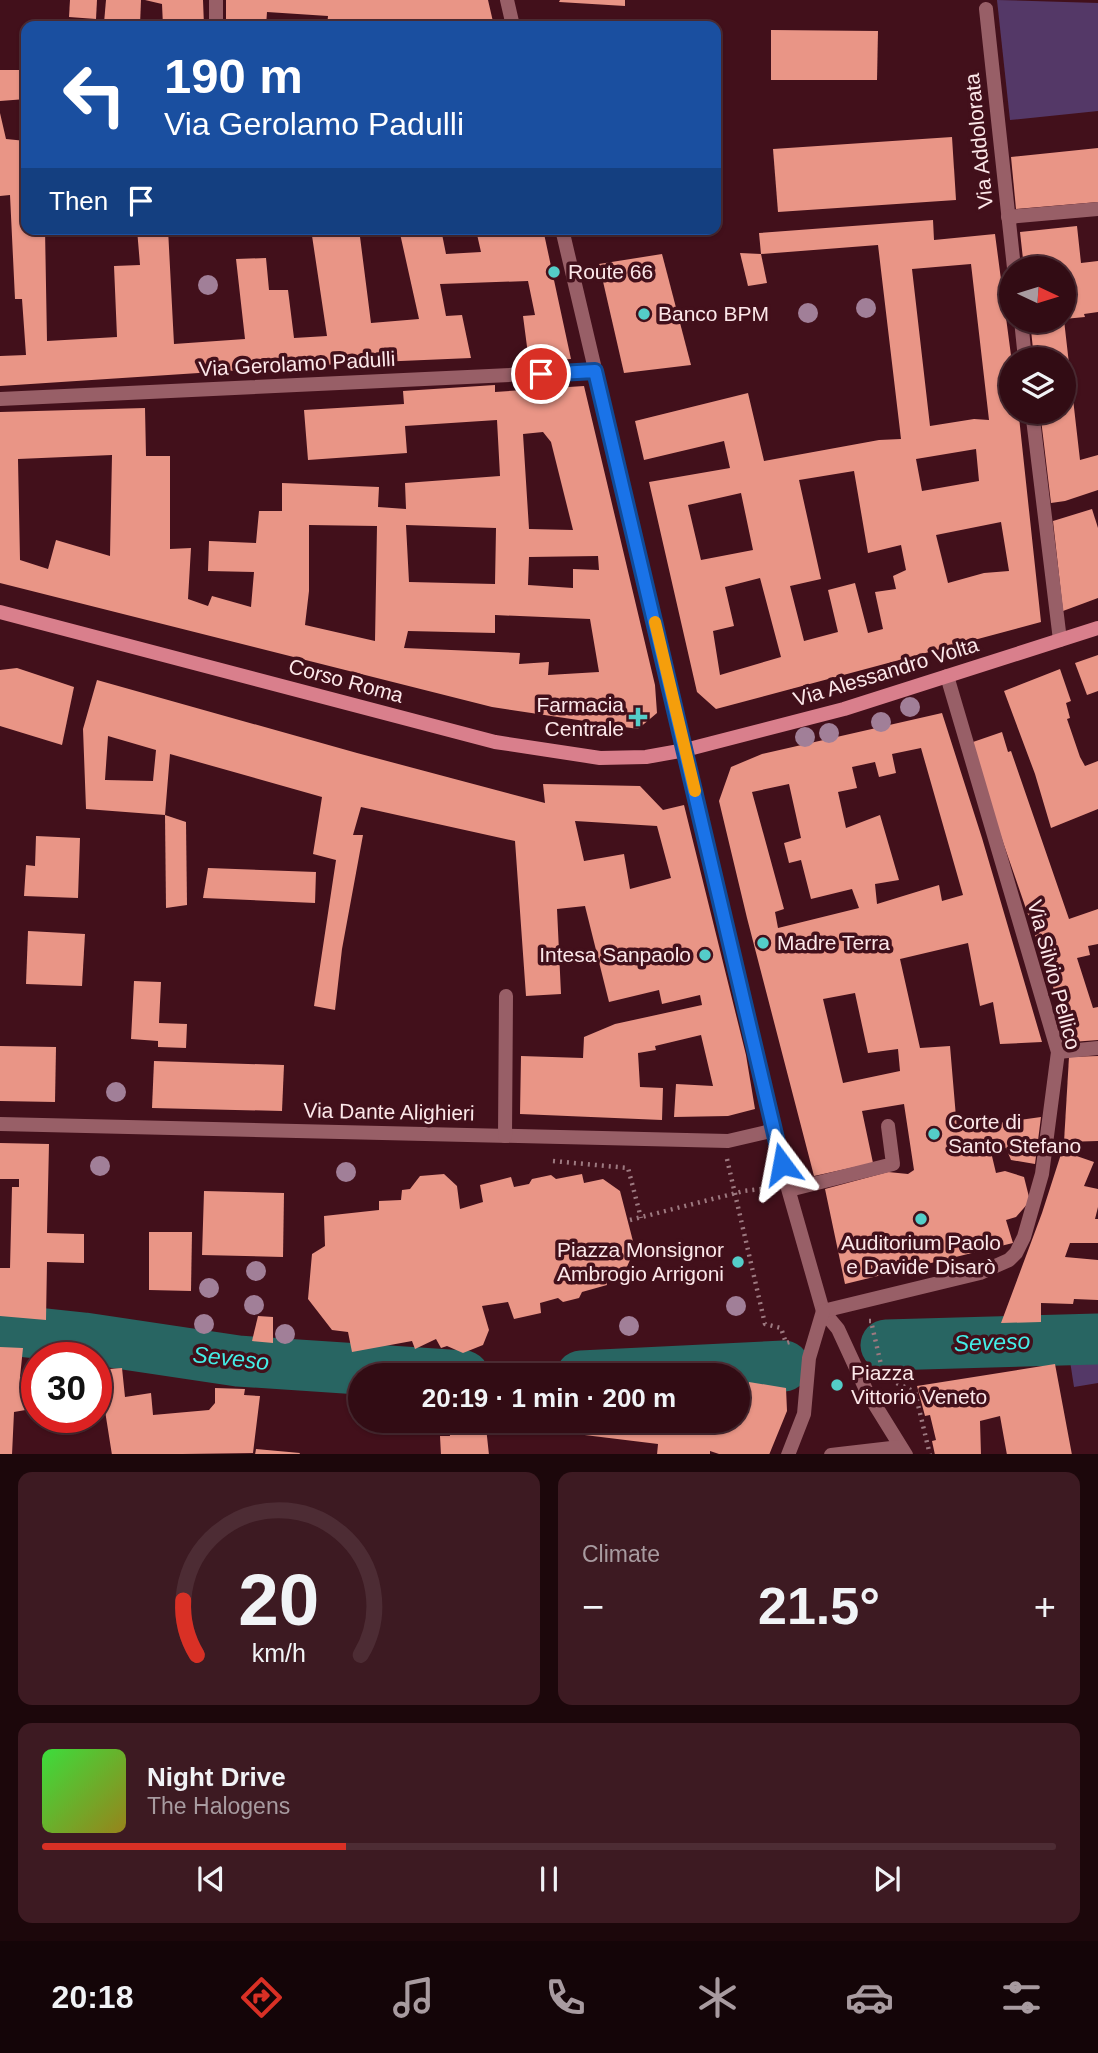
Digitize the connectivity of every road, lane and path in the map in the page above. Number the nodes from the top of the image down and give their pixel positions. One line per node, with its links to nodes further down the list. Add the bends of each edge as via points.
1 (215, 0): 4 (street)
2 (507, 0): 5 (street)
3 (986, 9): 7 (street, Via Addolorata)
4 (216, 21)
5 (512, 21)
6 (1098, 209): 7 (street)
7 (1008, 217): 9 (street, Via Addolorata)
8 (563, 235): 10 (street)
9 (1013, 256)
10 (595, 371): 11 (street, Via Gerolamo Padulli); 17 (street)
11 (0, 400)
12 (1034, 424): 15 (street)
13 (0, 612): 17 (street, Corso Roma, via 495,742 600,758)
14 (1098, 628): 15 (street, Via Alessandro Volta)
15 (1060, 640): 16 (street, Via Alessandro Volta)
16 (947, 676): 17 (street, Via Alessandro Volta, via 844,709); 20 (street, Via Silvio Pellico)
17 (685, 750): 23 (street)
18 (506, 996): 24 (street)
19 (1098, 1048): 20 (street)
20 (1058, 1052): 29 (street, Via Silvio Pellico, via 1042,1174 1016,1253 980,1273)
21 (0, 1124): 24 (street, Via Dante Alighieri)
22 (888, 1126): 26 (street, via 893,1164)
23 (775, 1130): 25 (street, Via Dante Alighieri, via 728,1141); 26 (street)
24 (505, 1136): 25 (street, Via Dante Alighieri)
25 (528, 1137): 27 (path, via 528,1158 628,1168)
26 (788, 1187): 27 (path, via 744,1191); 29 (street)
27 (641, 1217): 28 (path)
28 (630, 1220)
29 (823, 1311): 30 (street, via 838,1329 867,1392); 31 (street, via 810,1358 804,1414)
30 (903, 1451): 32 (street)
31 (788, 1454)
32 (831, 1454)

